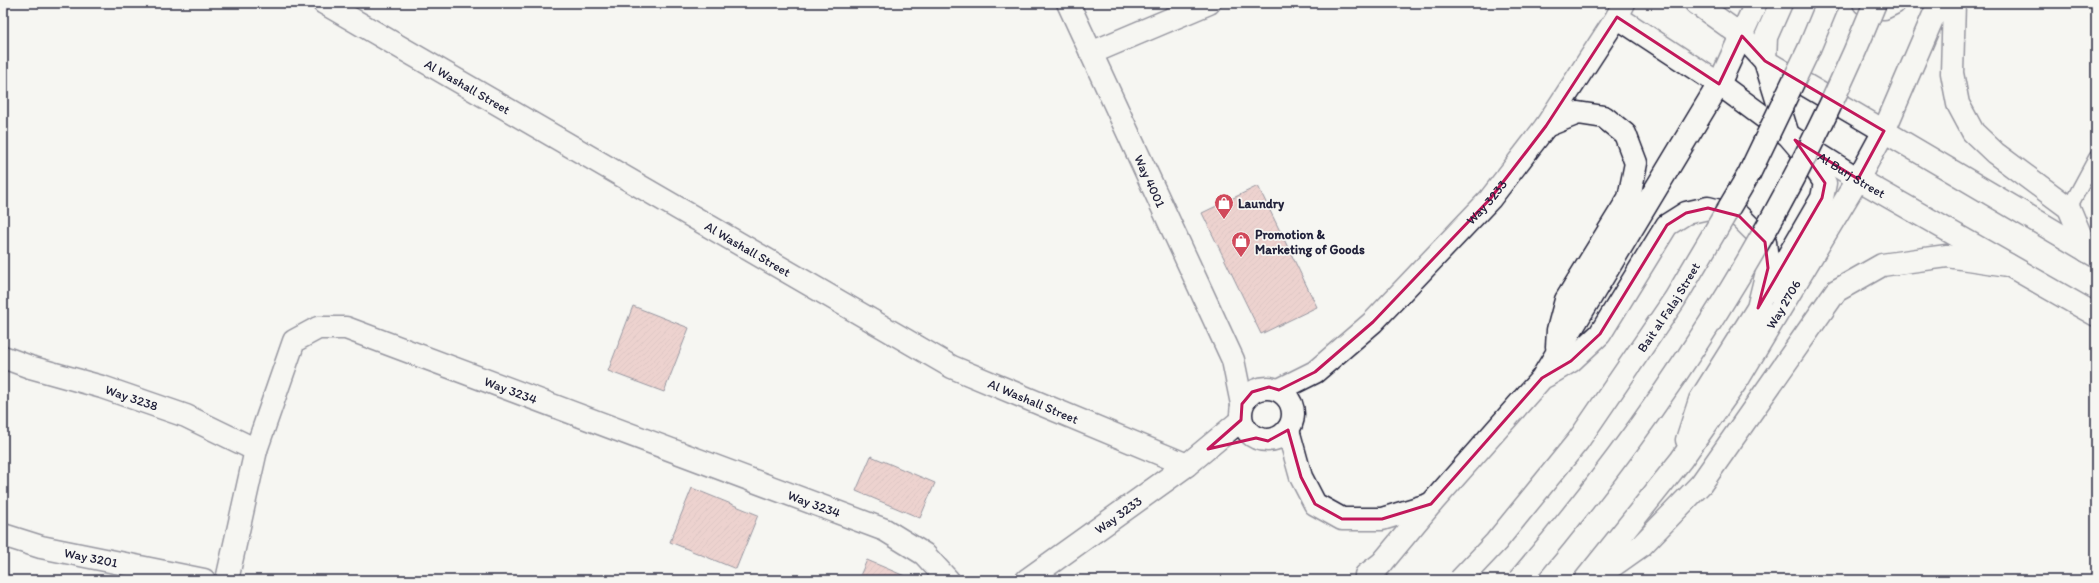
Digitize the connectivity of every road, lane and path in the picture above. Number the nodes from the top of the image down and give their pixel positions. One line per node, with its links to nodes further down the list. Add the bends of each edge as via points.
1 (324, 3): 41 (main road, Al Washall Street, via 952,367)
2 (1068, 3): 15 (main road, Way 4001)
3 (1209, 3): 15 (main road)
4 (1696, 3): 14 (main road)
5 (1756, 3): 14 (main road)
6 (1781, 3): 16 (main road, via 1766,36)
7 (1828, 3): 51 (main road, Bait al Falaj Street, bridge, via 1750,174 1675,299 1578,441 1496,542)
8 (1864, 3): 10 (main road, via 1884,8)
9 (1875, 3): 52 (main road, bridge, via 1850,64 1786,194 1715,317 1614,463)
10 (1894, 3)
11 (1938, 3): 19 (main road, Way 2706)
12 (1954, 3): 23 (main road, via 1952,73 1958,104 1973,132 1995,154)
13 (1621, 10): 17 (main road, Al Burj Street); 18 (main road, Way 3233)
14 (1742, 36): 16 (main road); 17 (main road)
15 (1092, 53): 30 (main road, Way 4001)
16 (1765, 61): 19 (main road); 20 (main road)
17 (1719, 84): 20 (main road, Al Burj Street); 28 (main road)
18 (1546, 126): 28 (main road, via 1578,113 1604,117 1625,134 1636,163 1629,198 1566,300 1558,330); 31 (main road, Way 3233, via 1490,199 1373,322)
19 (1884, 131): 22 (main road, Way 2706); 24 (main road)
20 (1788, 135): 22 (main road, Al Burj Street); 26 (main road, via 1825,183 1824,190 1822,198)
21 (2096, 158): 23 (lane)
22 (1858, 179): 25 (main road, Al Burj Street); 40 (main road, Way 2706, via 1738,379)
23 (2069, 208): 24 (main road)
24 (2092, 254)
25 (2008, 265): 27 (main road, Al Burj Street); 54 (main road, via 1947,256 1882,265 1836,291 1701,484 1642,546)
26 (1758, 308): 32 (main road, via 1768,268 1765,242 1739,216 1708,208 1686,214 1667,226 1600,334 1571,361); 40 (main road, via 1700,400)
27 (2096, 315)
28 (1557, 355): 32 (main road)
29 (3, 356): 39 (main road, Way 3238, via 30,367 102,387 186,416)
30 (1233, 360): 33 (main road, Way 4001); 35 (main road, Way 4001)
31 (1315, 372): 33 (main road, Way 3233); 34 (main road, Way 3233)
32 (1542, 378): 42 (main road)
33 (1269, 389): 34 (main road, via 1290,401); 35 (main road, via 1246,397)
34 (1293, 408): 36 (main road)
35 (1241, 412): 37 (main road, via 1244,428); 38 (main road, Way 3233)
36 (1288, 430): 37 (main road, via 1268,441); 42 (main road, via 1300,476 1315,504 1342,519 1382,520)
37 (1256, 438): 38 (main road, Way 3233)
38 (1208, 449): 41 (main road, Way 3233)
39 (256, 450): 46 (main road, Way 3234); 47 (main road, Way 3234, via 294,341 318,328 346,328 885,530 924,554)
40 (1681, 460): 53 (main road, Way 2706)
41 (1187, 465): 48 (main road, Way 3233)
42 (1431, 504): 44 (main road)
43 (3, 535): 45 (main road, Way 3201, via 41,547)
44 (1382, 563): 49 (main road); 50 (main road)
45 (204, 580)
46 (227, 580)
47 (948, 580)
48 (1027, 580)
49 (1360, 580)
50 (1367, 580)
51 (1460, 580)
52 (1519, 580)
53 (1585, 580)
54 (1594, 580)

